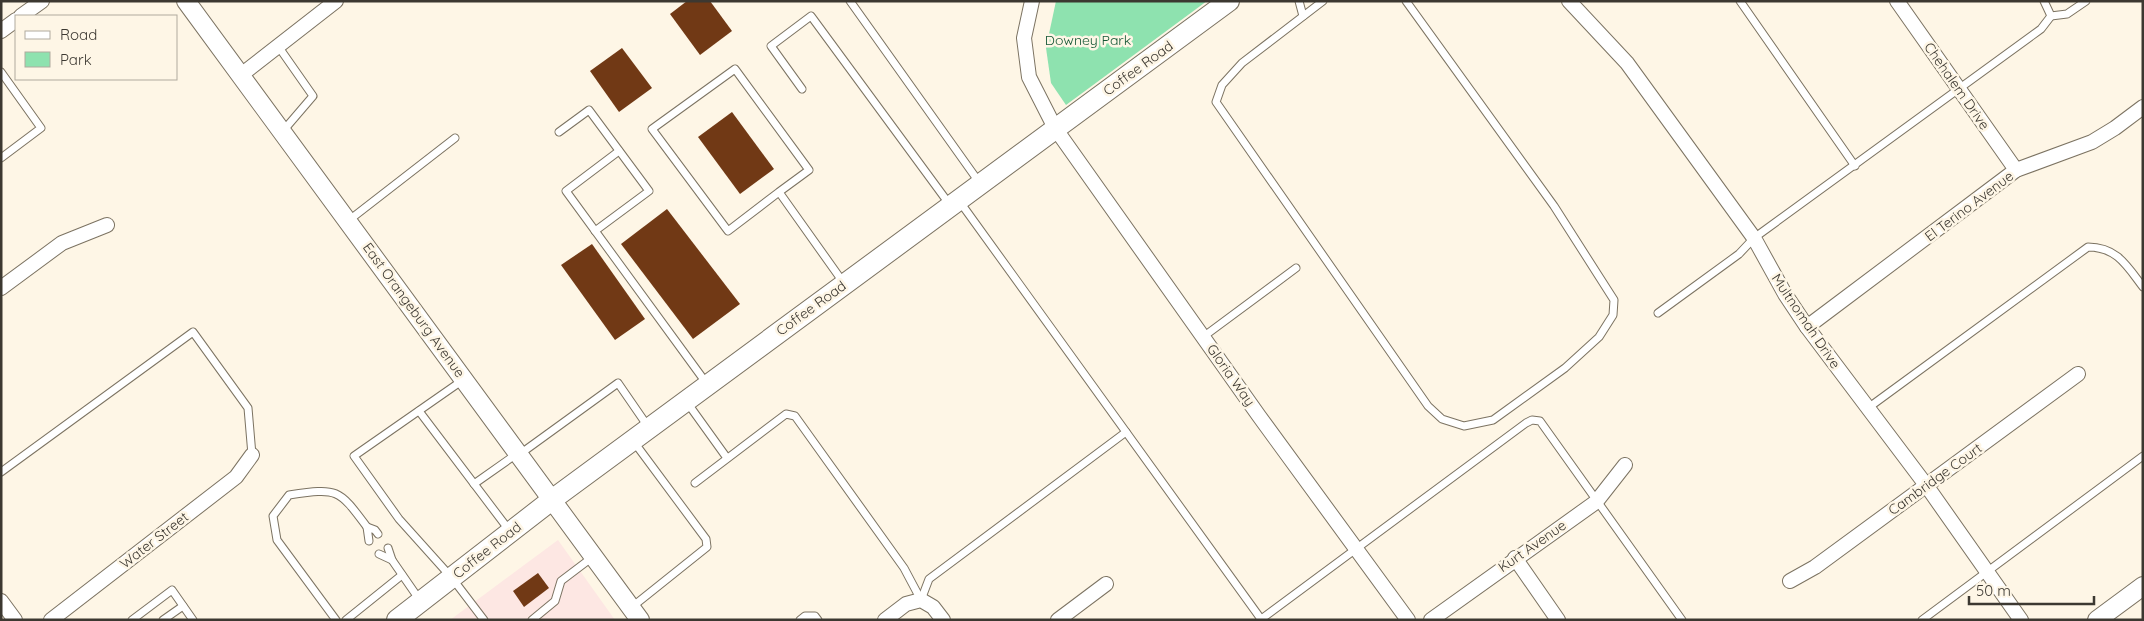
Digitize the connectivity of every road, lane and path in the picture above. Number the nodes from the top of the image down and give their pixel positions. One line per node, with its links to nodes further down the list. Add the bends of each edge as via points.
1 (42, 1): 15 (street)
2 (186, 1): 22 (street, East Orangeburg Avenue)
3 (336, 1): 20 (street)
4 (850, 1): 34 (lane)
5 (1032, 1): 26 (street, Gloria Way, via 1024,38 1029,77)
6 (1229, 1): 26 (main road, Coffee Road)
7 (1299, 1): 16 (lane)
8 (1323, 1): 16 (lane)
9 (1406, 1): 16 (lane, via 1554,206 1614,300 1613,315 1599,337 1565,368 1493,420 1464,426 1442,419 1428,406 1216,102 1222,85 1242,63)
10 (1569, 1): 40 (street, Multnomah Drive, via 1627,63)
11 (1740, 1): 32 (lane)
12 (1897, 1): 23 (street, Chehalem Drive)
13 (2044, 1): 17 (lane)
14 (2086, 1): 17 (lane, via 2067,14)
15 (22, 15)
16 (1303, 16)
17 (2050, 16): 23 (lane, via 2041,29)
18 (15, 21): 19 (street)
19 (1, 30)
20 (278, 46): 22 (street); 27 (lane, via 313,96)
21 (1, 72): 31 (lane, via 41,128)
22 (241, 76): 27 (street, East Orangeburg Avenue)
23 (1959, 88): 32 (lane); 33 (street, Chehalem Drive)
24 (802, 89): 36 (lane, via 771,46 811,16)
25 (2142, 108): 33 (street, El Terino Avenue, via 2092,142)
26 (1055, 128): 34 (main road, Coffee Road); 47 (street, Gloria Way)
27 (282, 132): 37 (street, East Orangeburg Avenue)
28 (559, 132): 30 (lane, via 589,110)
29 (455, 138): 37 (lane)
30 (619, 151): 39 (lane, via 566,191); 39 (lane, via 648,191)
31 (1, 158)
32 (1854, 166): 40 (lane)
33 (2016, 170): 46 (street, El Terino Avenue)
34 (980, 183): 36 (main road, Coffee Road)
35 (779, 192): 35 (lane, via 728,231 652,129 735,69 809,170); 42 (lane)
36 (954, 203): 42 (main road, Coffee Road); 55 (lane)
37 (348, 221): 49 (street, East Orangeburg Avenue)
38 (107, 225): 44 (street, via 62,243)
39 (595, 231): 50 (lane)
40 (1754, 238): 45 (lane, via 1739,254); 46 (street, Multnomah Drive, via 1784,294)
41 (1296, 268): 47 (lane)
42 (845, 284): 50 (main road, Coffee Road)
43 (2143, 287): 52 (lane, via 2122,259 2102,247 2088,248)
44 (1, 288)
45 (1658, 313)
46 (1807, 327): 52 (street, Multnomah Drive)
47 (1204, 337): 73 (street, Gloria Way)
48 (2078, 374): 65 (street, Cambridge Court)
49 (465, 379): 53 (lane); 57 (street, East Orangeburg Avenue)
50 (707, 385): 51 (main road, Coffee Road)
51 (686, 401): 54 (main road, Coffee Road); 60 (lane)
52 (1867, 409): 65 (street, Multnomah Drive)
53 (419, 411): 64 (lane); 80 (lane, via 354,456 398,519)
54 (649, 428): 56 (main road, Coffee Road); 57 (lane, via 618,383)
55 (1126, 432): 84 (lane, via 929,579); 90 (lane)
56 (633, 440): 66 (main road, Coffee Road); 88 (lane, via 706,539 707,547)
57 (519, 453): 64 (lane); 66 (street, East Orangeburg Avenue)
58 (252, 455): 62 (lane, via 248,408 192,332); 92 (street, Water Street, via 236,477)
59 (2143, 456): 78 (lane)
60 (727, 458): 63 (lane); 84 (lane, via 786,414 795,416 904,568)
61 (1626, 465): 67 (street, Kurt Avenue)
62 (1, 472)
63 (695, 483)
64 (474, 484): 69 (lane)
65 (1926, 485): 78 (street, Multnomah Drive); 81 (street, Cambridge Court, via 1815,567)
66 (553, 499): 69 (main road, Coffee Road); 75 (street, East Orangeburg Avenue)
67 (1596, 502): 73 (lane, via 1540,421 1532,420); 76 (street, Kurt Avenue); 108 (lane)
68 (367, 528): 70 (lane); 71 (lane); 96 (lane, via 347,501 332,491 289,494 273,516 277,540)
69 (510, 532): 80 (main road, Coffee Road)
70 (378, 534)
71 (368, 540)
72 (388, 548): 77 (lane)
73 (1356, 550): 90 (lane); 105 (street, Gloria Way)
74 (379, 554): 77 (lane)
75 (594, 556): 88 (street, East Orangeburg Avenue); 99 (lane, via 561,581 554,601)
76 (1515, 558): 106 (street, Kurt Avenue); 107 (street)
77 (392, 560): 79 (lane)
78 (1987, 572): 109 (lane); 110 (street, Multnomah Drive)
79 (402, 575): 86 (lane); 97 (lane)
80 (452, 578): 86 (main road, Coffee Road); 98 (lane)
81 (1790, 581)
82 (1106, 584): 104 (street)
83 (2143, 586): 111 (street)
84 (921, 600): 102 (street, via 906,604); 103 (street, via 933,607)
85 (1, 601): 91 (street)
86 (421, 602): 89 (main road, Coffee Road)
87 (183, 606): 93 (lane, via 172,590); 94 (lane); 95 (lane)
88 (636, 614)
89 (398, 619)
90 (1260, 619)
91 (15, 620)
92 (51, 620)
93 (132, 620)
94 (163, 620)
95 (193, 620)
96 (336, 620)
97 (346, 620)
98 (484, 620)
99 (532, 620)
100 (800, 620): 101 (lane, via 805,616 815,616)
101 (818, 620)
102 (885, 620)
103 (943, 620)
104 (1058, 620)
105 (1408, 620)
106 (1432, 620)
107 (1558, 620)
108 (1682, 620)
109 (1922, 620)
110 (2021, 620)
111 (2097, 620)

